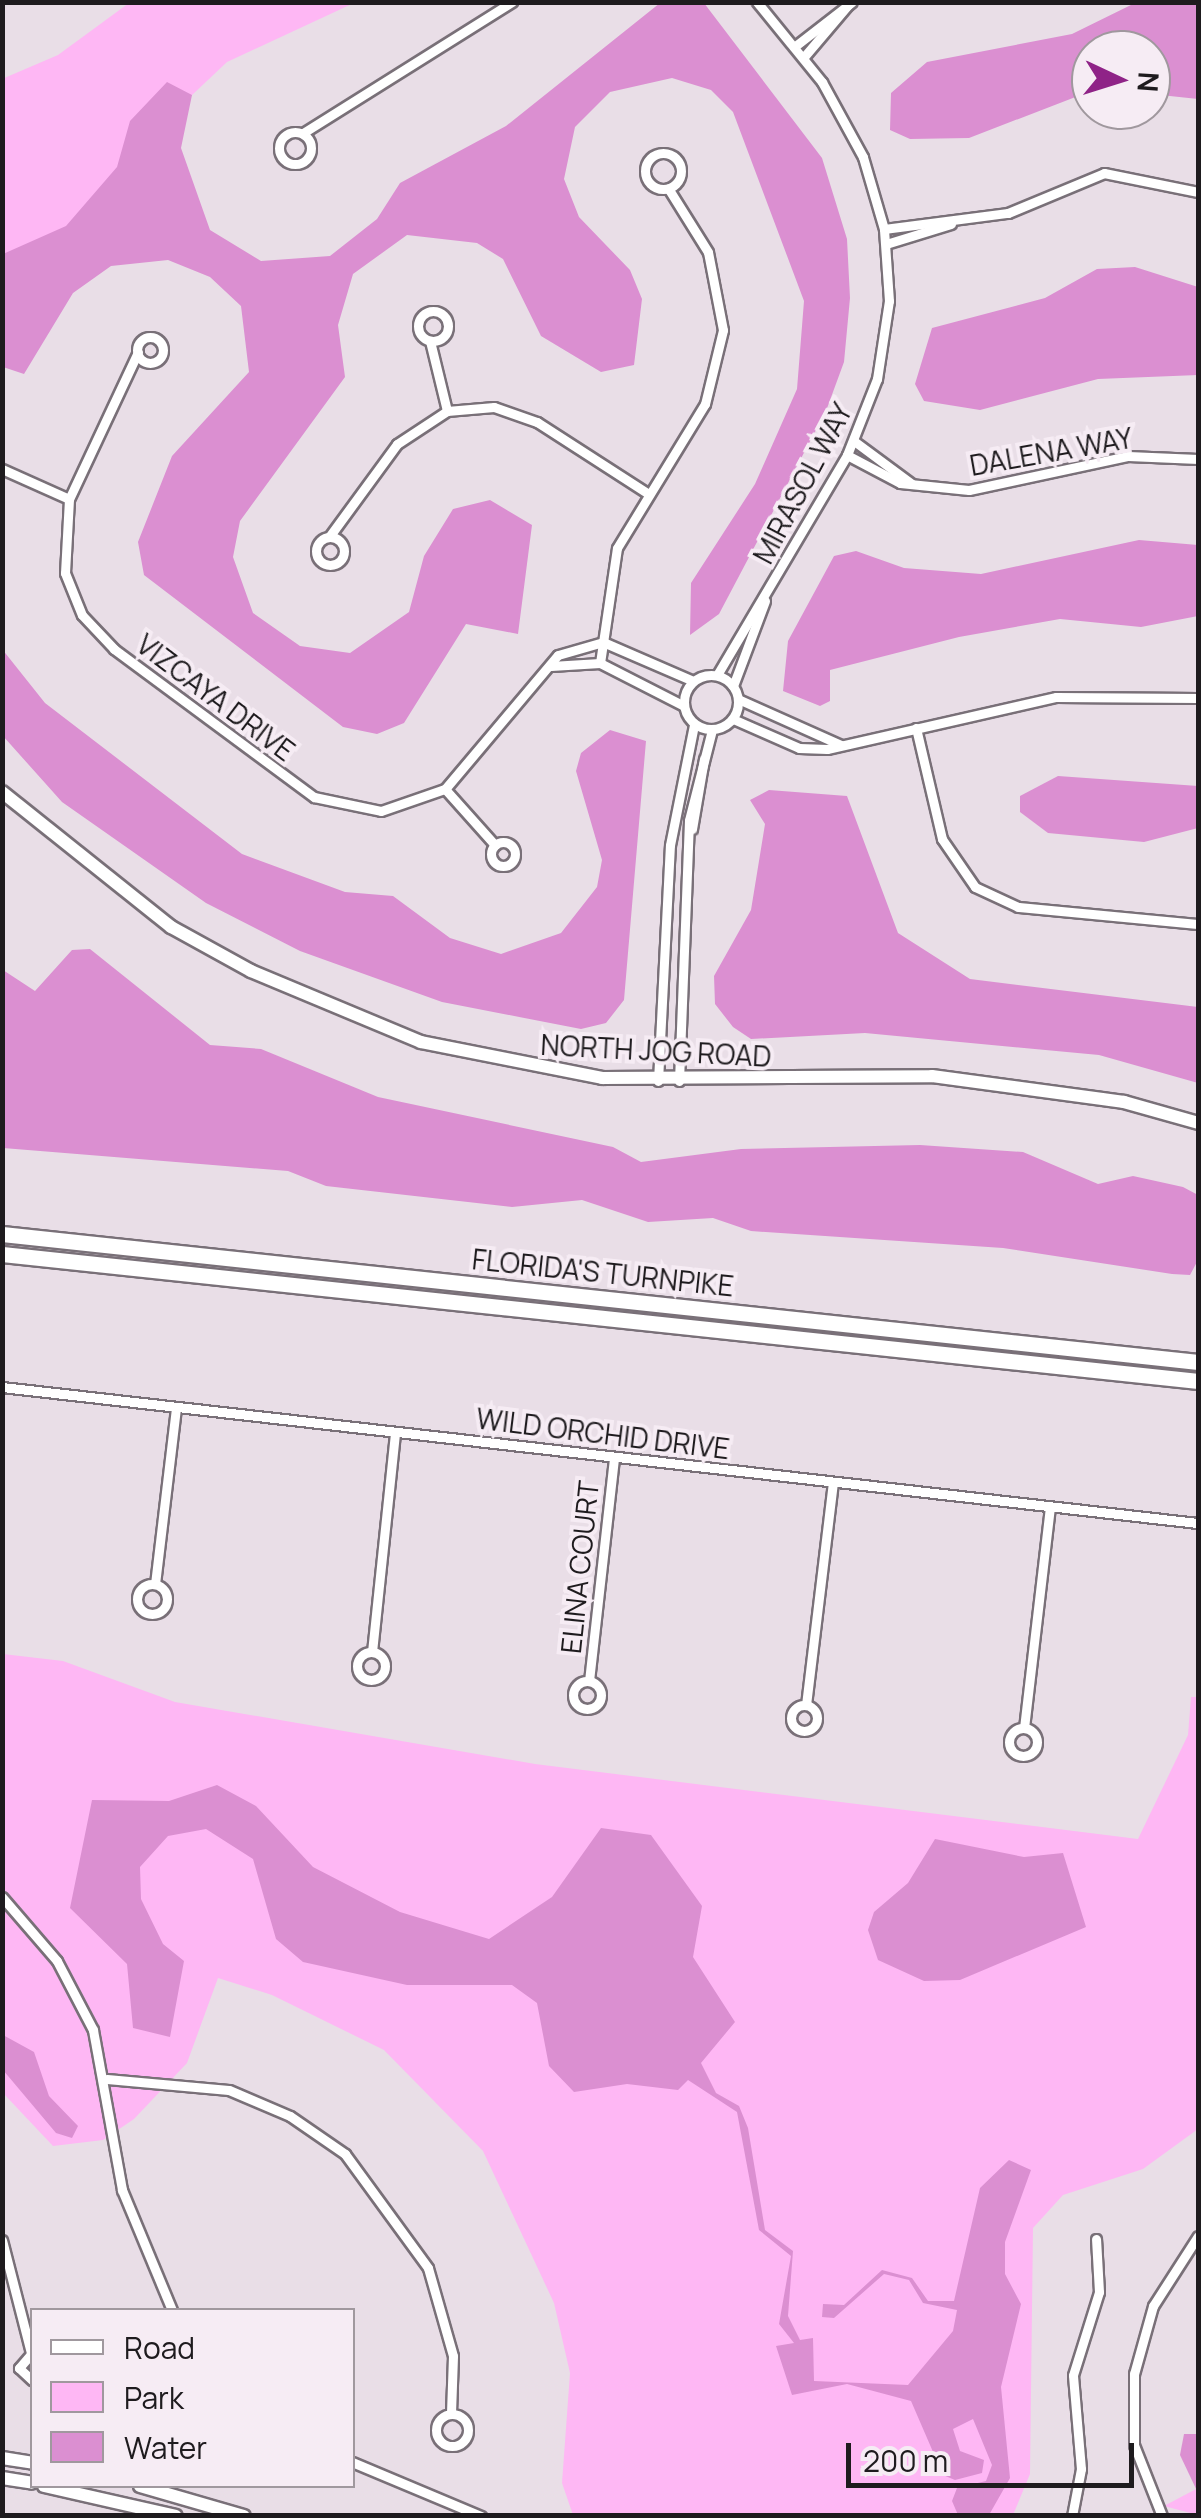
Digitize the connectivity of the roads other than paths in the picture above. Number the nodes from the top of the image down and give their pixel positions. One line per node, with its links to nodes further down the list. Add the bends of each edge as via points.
1 (512, 2): 6 (street)
2 (757, 2): 4 (street, MIRASOL WAY)
3 (850, 4): 4 (street); 5 (street)
4 (794, 47): 5 (street, MIRASOL WAY)
5 (803, 58): 10 (street, MIRASOL WAY, via 850,129)
6 (303, 133)
7 (668, 188): 7 (street, via 679,165 657,154 645,174); 20 (street, via 708,252 724,330 704,404)
8 (1198, 192): 9 (street, via 1104,173 1008,212)
9 (954, 222): 10 (street); 11 (street)
10 (884, 229): 11 (street, MIRASOL WAY)
11 (886, 244): 15 (street, MIRASOL WAY, via 882,355)
12 (430, 341): 14 (street)
13 (138, 352): 21 (street, VIZCAYA DRIVE)
14 (447, 412): 20 (street, via 494,407 536,422); 22 (street, via 397,444)
15 (854, 441): 16 (street, MIRASOL WAY); 19 (street)
16 (847, 455): 19 (street, DALENA WAY); 23 (street, MIRASOL WAY)
17 (1198, 459): 19 (street, DALENA WAY, via 1128,456 970,490)
18 (2, 469): 21 (street)
19 (912, 484)
20 (646, 493): 24 (street, via 617,548)
21 (69, 499): 38 (street, VIZCAYA DRIVE, via 65,573 82,615 114,649 314,798 381,811)
22 (329, 537)
23 (765, 601): 27 (street, MIRASOL WAY); 29 (street, MIRASOL WAY)
24 (603, 642): 25 (street); 26 (street); 28 (street)
25 (600, 664): 26 (street); 32 (street)
26 (550, 666): 38 (street)
27 (717, 675): 28 (street); 29 (street)
28 (693, 681): 32 (street)
29 (733, 686): 31 (street)
30 (1198, 698): 35 (street, via 1056,697)
31 (738, 699): 33 (street); 37 (street)
32 (684, 706): 34 (street)
33 (733, 719): 36 (street); 37 (street, via 799,748)
34 (694, 724): 36 (street); 42 (street, via 670,844)
35 (916, 728): 37 (street); 41 (street, via 946,852 975,888 1018,907)
36 (712, 730): 43 (street, via 692,829)
37 (842, 746)
38 (445, 789): 40 (street)
39 (2, 792): 42 (street, NORTH JOG ROAD, via 172,927 335,1010 529,1070)
40 (495, 845)
41 (1198, 924)
42 (658, 1080): 43 (street, NORTH JOG ROAD)
43 (679, 1081): 44 (street, NORTH JOG ROAD, via 932,1076 1124,1102)
44 (1198, 1123)
45 (2, 1231): 47 (highway, FLORIDA'S TURNPIKE)
46 (2, 1254): 48 (highway, FLORIDA'S TURNPIKE)
47 (1198, 1362)
48 (1198, 1381)
49 (2, 1387): 50 (street, WILD ORCHID DRIVE)
50 (176, 1407): 51 (street, WILD ORCHID DRIVE); 56 (street)
51 (396, 1432): 52 (street, WILD ORCHID DRIVE); 57 (street)
52 (614, 1457): 53 (street, WILD ORCHID DRIVE); 58 (street, ELINA COURT)
53 (833, 1483): 54 (street, WILD ORCHID DRIVE); 59 (street)
54 (1050, 1508): 55 (street, WILD ORCHID DRIVE); 60 (street)
55 (1198, 1523)
56 (155, 1584)
57 (372, 1652)
58 (588, 1681)
59 (806, 1705)
60 (1024, 1728)
61 (2, 1897): 62 (street, via 57,1960)
62 (107, 2079): 66 (street, via 126,2204); 70 (street, via 228,2090 290,2116 346,2154 428,2268 453,2356)
63 (1198, 2236): 78 (street, via 1154,2306 1134,2374 1134,2445)
64 (1096, 2239): 82 (street, via 1100,2292 1073,2375 1081,2469)
65 (2, 2240): 67 (street)
66 (171, 2308)
67 (30, 2345)
68 (30, 2355): 69 (street, via 19,2368)
69 (30, 2378)
70 (451, 2414)
71 (2, 2458): 72 (street)
72 (29, 2462): 75 (street)
73 (355, 2463): 81 (street)
74 (2, 2478): 75 (street)
75 (28, 2482)
76 (53, 2488): 79 (street)
77 (147, 2488): 80 (street)
78 (1156, 2514)
79 (176, 2516)
80 (244, 2516)
81 (481, 2516)
82 (1072, 2516)

